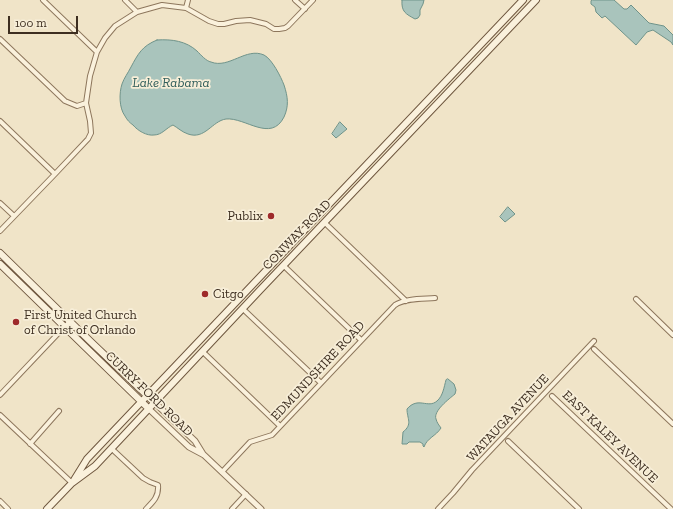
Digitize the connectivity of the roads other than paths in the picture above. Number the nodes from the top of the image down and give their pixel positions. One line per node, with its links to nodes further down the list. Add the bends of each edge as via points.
1 (43, 0): 12 (street)
2 (125, 0): 10 (street)
3 (188, 0): 8 (street)
4 (295, 0): 9 (street)
5 (314, 0): 9 (street)
6 (523, 0): 14 (main road, CONWAY ROAD)
7 (534, 1): 16 (main road, CONWAY ROAD)
8 (186, 8): 9 (street, via 218,24 250,20 274,29 285,28); 10 (street, via 162,5)
9 (305, 9)
10 (137, 12): 12 (street, via 115,26)
11 (0, 39): 13 (street, via 65,101 76,106)
12 (97, 52): 13 (street)
13 (86, 103): 18 (street, via 91,133)
14 (412, 118): 16 (street); 17 (main road, CONWAY ROAD)
15 (0, 121): 18 (street)
16 (419, 123): 19 (main road, CONWAY ROAD)
17 (364, 168): 19 (main road); 24 (main road, CONWAY ROAD)
18 (56, 174): 21 (street)
19 (350, 196): 22 (main road, CONWAY ROAD)
20 (0, 203): 21 (street)
21 (14, 216): 23 (street)
22 (325, 223): 28 (main road, CONWAY ROAD); 32 (street)
23 (0, 231)
24 (291, 245): 26 (main road, CONWAY ROAD); 28 (main road)
25 (0, 253): 33 (main road, CURRY FORD ROAD)
26 (276, 260): 29 (main road, via 276,267); 45 (main road, CONWAY ROAD)
27 (0, 264): 35 (main road, CURRY FORD ROAD)
28 (284, 266): 29 (main road, CONWAY ROAD); 39 (street)
29 (261, 289): 34 (main road, CONWAY ROAD)
30 (435, 298): 32 (street, EDMUNDSHIRE ROAD)
31 (636, 299): 38 (street)
32 (406, 301): 39 (street, EDMUNDSHIRE ROAD, via 395,305)
33 (54, 306): 35 (street); 36 (main road, CURRY FORD ROAD)
34 (243, 309): 42 (main road, CONWAY ROAD); 43 (street)
35 (48, 312): 37 (main road, CURRY FORD ROAD)
36 (70, 321): 37 (street); 45 (main road, CURRY FORD ROAD)
37 (64, 327): 44 (street); 47 (main road, CURRY FORD ROAD)
38 (673, 335)
39 (361, 340): 43 (street, EDMUNDSHIRE ROAD)
40 (594, 341): 67 (street, WATAUGA AVENUE)
41 (594, 349): 52 (street)
42 (203, 352): 48 (main road, CONWAY ROAD); 53 (street)
43 (321, 383): 53 (street, EDMUNDSHIRE ROAD)
44 (0, 395)
45 (147, 395): 47 (main road, CONWAY ROAD); 48 (main road, CURRY FORD ROAD)
46 (552, 396): 69 (street, EAST KALEY AVENUE)
47 (141, 401): 49 (main road, CURRY FORD ROAD); 59 (main road, CONWAY ROAD, via 87,458)
48 (155, 403): 49 (main road, CONWAY ROAD); 57 (street, CURRY FORD ROAD, via 195,441)
49 (149, 409): 56 (main road, CONWAY ROAD); 57 (street, CURRY FORD ROAD, via 189,447)
50 (59, 411): 55 (street)
51 (0, 415): 55 (street)
52 (673, 424)
53 (280, 426): 58 (street, EDMUNDSHIRE ROAD, via 272,434 250,442)
54 (508, 441): 68 (street)
55 (30, 444): 59 (street)
56 (112, 449): 59 (main road, CONWAY ROAD); 64 (street, via 143,478 158,485 157,495)
57 (204, 455): 58 (street, CURRY FORD ROAD)
58 (222, 472): 60 (street, CURRY FORD ROAD)
59 (72, 483): 63 (main road, CONWAY ROAD)
60 (246, 494): 65 (street); 66 (street, CURRY FORD ROAD)
61 (0, 502): 62 (street)
62 (8, 509)
63 (47, 509)
64 (146, 509)
65 (232, 509)
66 (261, 509)
67 (438, 509)
68 (579, 509)
69 (671, 509)

